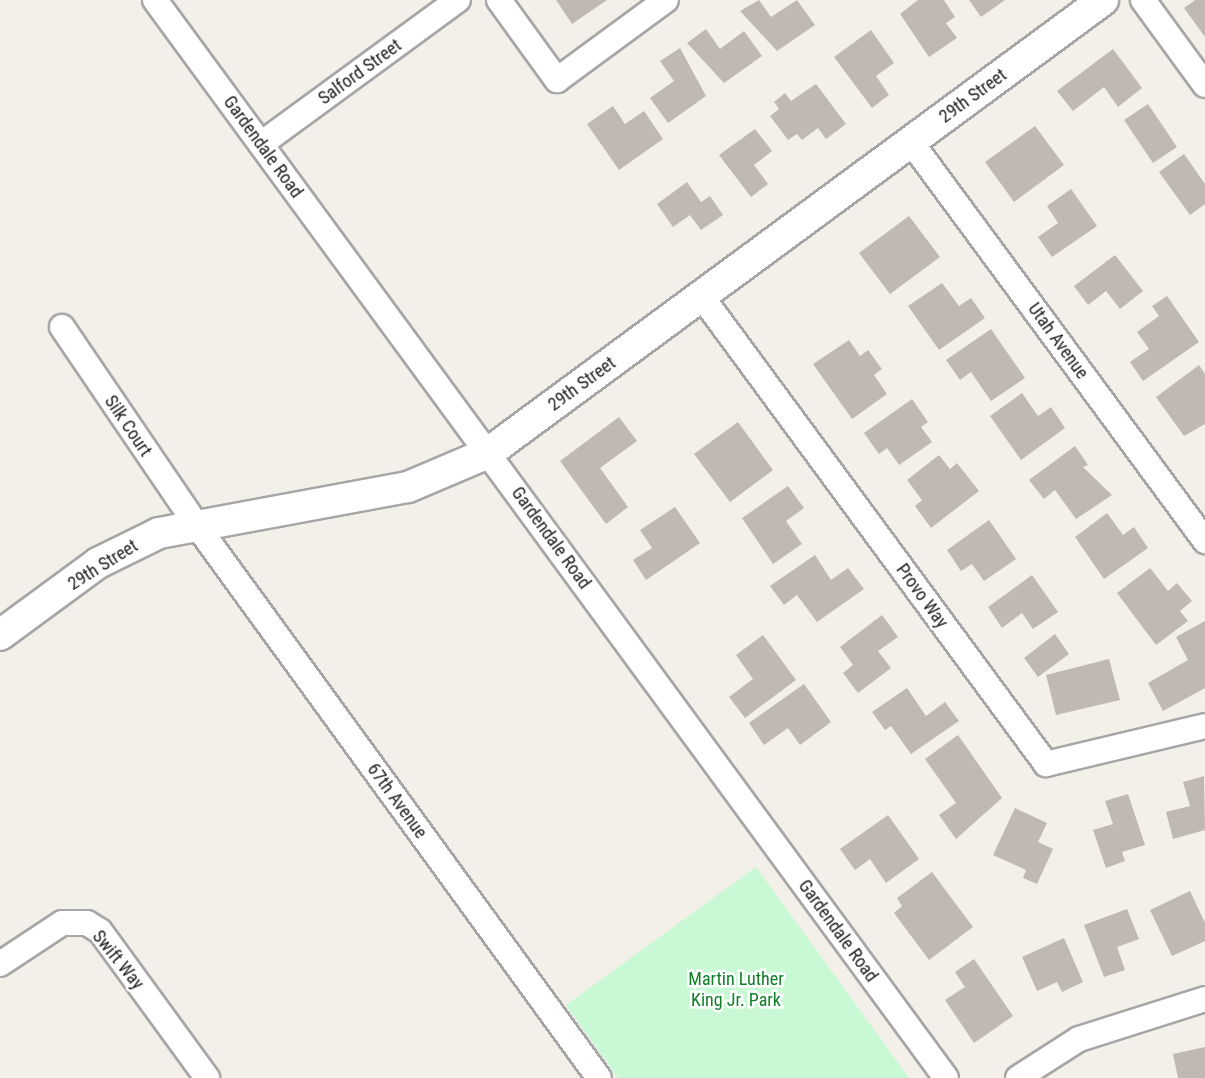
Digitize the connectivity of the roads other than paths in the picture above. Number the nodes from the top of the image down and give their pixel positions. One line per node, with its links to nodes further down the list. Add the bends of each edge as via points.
1 (155, 0): 9 (street, Gardendale Road)
2 (459, 0): 9 (street, Salford Street)
3 (500, 0): 4 (street, via 557,80)
4 (666, 0)
5 (1103, 0): 8 (street, 29th Street)
6 (1143, 0): 7 (street)
7 (1205, 85)
8 (911, 142): 10 (street, 29th Street); 14 (street, Utah Avenue)
9 (261, 144): 12 (street, Gardendale Road)
10 (702, 297): 12 (street, 29th Street); 16 (street, Provo Way, via 1046,764)
11 (62, 327): 13 (street, Silk Court)
12 (488, 453): 13 (street, 29th Street, via 408,488); 21 (street, Gardendale Road)
13 (195, 523): 15 (street, 29th Street, via 121,549); 20 (street, 67th Avenue)
14 (1205, 540)
15 (0, 635)
16 (1205, 726)
17 (0, 964): 19 (street, Swift Way, via 62,923 87,923 100,931)
18 (1205, 999): 22 (street, via 1079,1039)
19 (207, 1078)
20 (599, 1078)
21 (946, 1078)
22 (1018, 1078)

